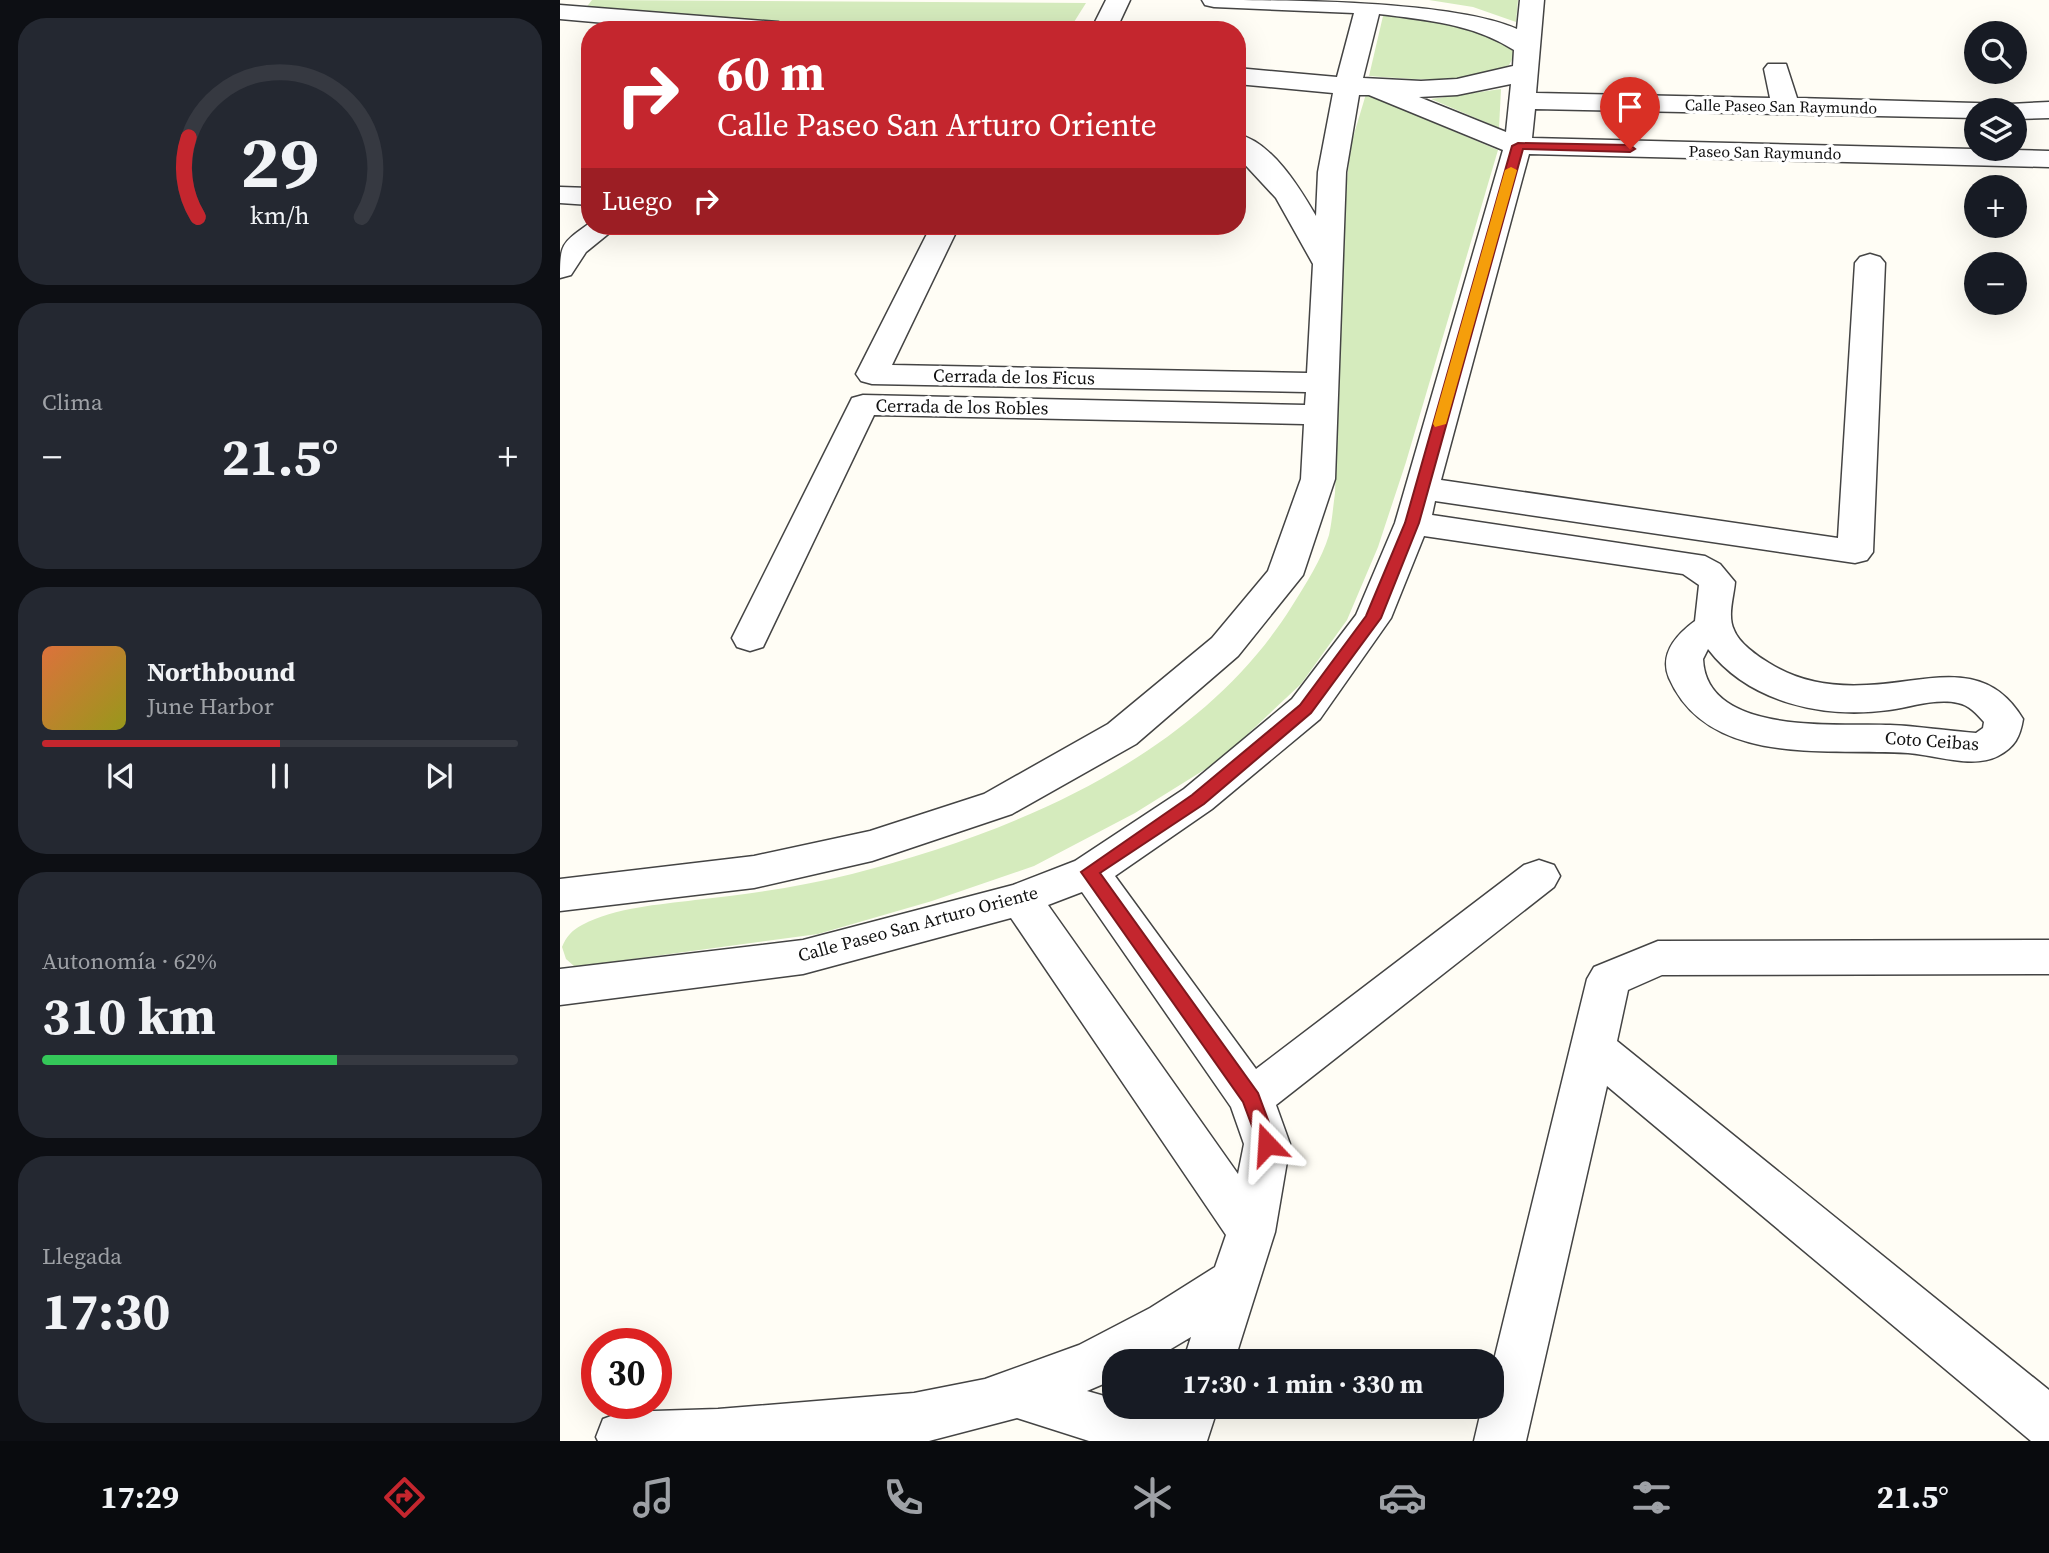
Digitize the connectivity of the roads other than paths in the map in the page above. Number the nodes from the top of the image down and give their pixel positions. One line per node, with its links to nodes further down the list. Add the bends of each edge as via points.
1 (1118, 0): 7 (street)
2 (1214, 0): 4 (street)
3 (1532, 0): 9 (street, Calle Paseo San Arturo Oriente)
4 (1369, 3): 9 (street, via 1462,16 1514,33); 11 (street)
5 (560, 12): 6 (street)
6 (669, 21)
7 (1108, 21)
8 (1777, 69): 12 (street)
9 (1523, 73): 11 (street, via 1470,86); 12 (street, Calle Paseo San Raymundo); 16 (street, Calle Paseo San Arturo Oriente)
10 (1246, 77): 11 (street)
11 (1357, 85): 16 (street, Paseo San Raymundo); 24 (street, via 1332,172)
12 (1785, 106): 13 (street, Calle Paseo San Raymundo)
13 (1964, 109)
14 (2049, 110): 15 (street)
15 (2027, 111)
16 (1518, 146): 18 (street, Paseo San Raymundo); 27 (street, Calle Paseo San Arturo Oriente)
17 (1246, 150): 24 (street, via 1270,170 1293,201)
18 (2049, 159)
19 (560, 195): 20 (street)
20 (581, 196)
21 (589, 235): 23 (street)
22 (941, 235): 26 (street, Cerrada de los Ficus, via 872,374)
23 (565, 249)
24 (1325, 261): 26 (street)
25 (1870, 263): 27 (street, via 1855,552)
26 (1321, 399): 30 (street, Cerrada de los Robles, via 863,405); 33 (street, via 1318,479 1285,575 1225,647 1122,734 998,804 872,846 754,872)
27 (1422, 488): 28 (street, Calle Paseo San Arturo Oriente)
28 (1412, 523): 29 (street, via 1692,564 1717,582); 31 (street, Calle Paseo San Arturo Oriente, via 1373,618 1306,709 1198,799)
29 (1713, 627): 29 (street, Coto Ceibas, via 1689,643 1683,660 1707,708 1727,720 1762,732 1921,740 1952,746 1983,747 2001,735 2004,719 1993,704 1951,687 1849,699 1779,684 1742,664)
30 (750, 638)
31 (1090, 872): 34 (street, Calle Paseo San Arturo Oriente); 38 (street)
32 (1539, 876): 38 (street)
33 (560, 895)
34 (1021, 899): 36 (street, Calle Paseo San Arturo Oriente, via 803,957); 39 (street)
35 (2049, 957): 37 (street, via 1658,958 1609,979)
36 (560, 986)
37 (1593, 1048): 44 (street); 48 (street)
38 (1251, 1099): 39 (street, via 1267,1144)
39 (1251, 1232): 40 (street)
40 (1235, 1281): 41 (street); 42 (street, via 1183,1317 1085,1368)
41 (1212, 1349)
42 (1017, 1394): 45 (street, via 944,1413 694,1437); 46 (street)
43 (1188, 1419): 47 (street)
44 (2049, 1423)
45 (622, 1437)
46 (1167, 1441)
47 (1181, 1441)
48 (1500, 1441)

